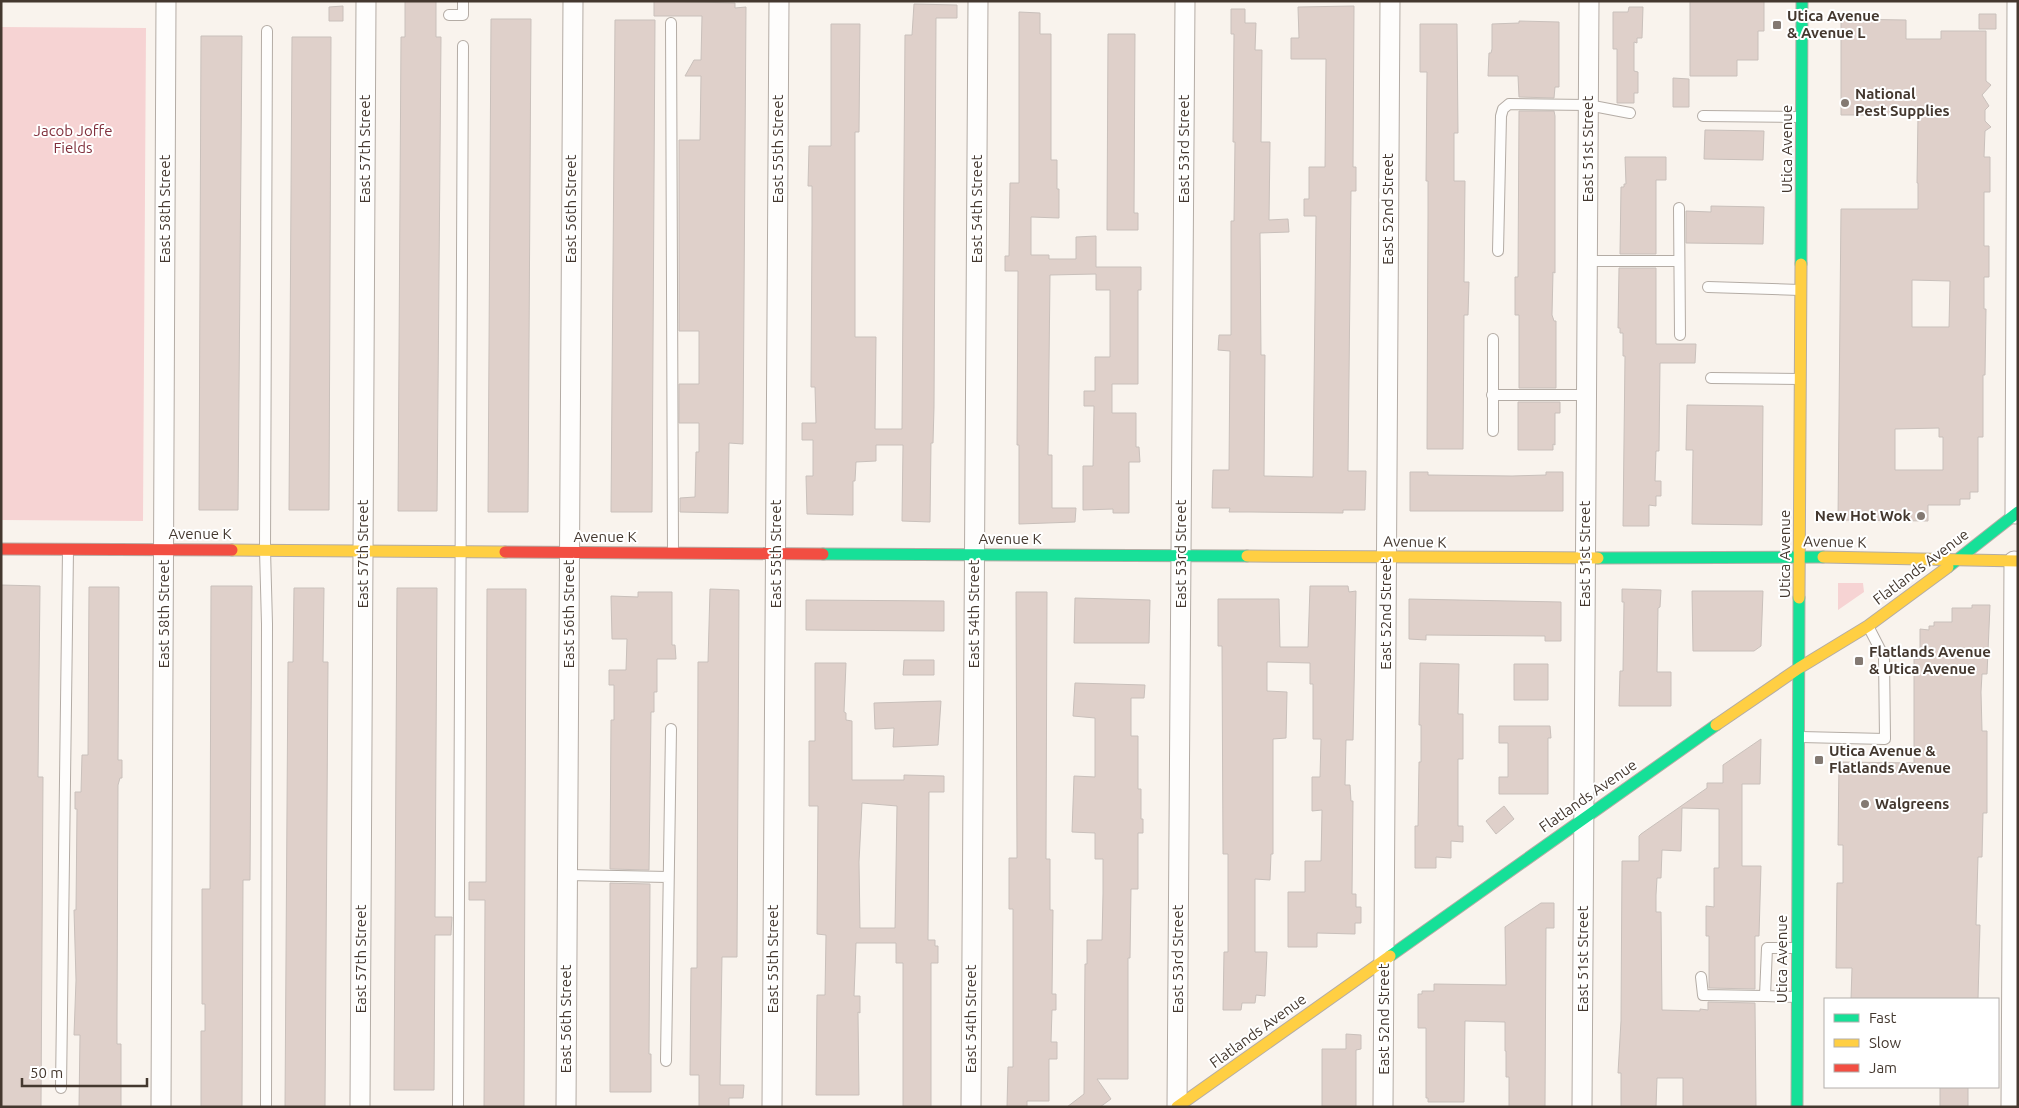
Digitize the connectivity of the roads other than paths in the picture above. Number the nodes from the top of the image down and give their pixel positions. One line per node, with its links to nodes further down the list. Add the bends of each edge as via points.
1 (166, 1): 36 (street, East 58th Street)
2 (366, 1): 38 (street, East 57th Street)
3 (463, 1): 12 (lane, via 462,15)
4 (573, 1): 40 (street, East 56th Street)
5 (779, 1): 42 (street, East 55th Street)
6 (978, 1): 43 (street, East 54th Street)
7 (1185, 1): 44 (street, East 53rd Street)
8 (1390, 1): 45 (street, East 52nd Street)
9 (1589, 1): 16 (street, East 51st Street)
10 (1802, 1): 19 (main road, Utica Avenue)
11 (2017, 1): 33 (street)
12 (449, 15)
13 (672, 23): 41 (lane)
14 (267, 31): 37 (lane)
15 (463, 46): 39 (lane)
16 (1588, 105): 17 (lane); 21 (lane, via 1509,104 1503,109); 22 (street, East 51st Street)
17 (1630, 113)
18 (1703, 116): 19 (lane)
19 (1802, 118): 25 (main road, Utica Avenue)
20 (1679, 208): 23 (lane)
21 (1498, 252)
22 (1587, 262): 23 (lane); 31 (street, East 51st Street)
23 (1680, 262): 26 (lane)
24 (1708, 287): 25 (lane)
25 (1801, 290): 29 (main road, Utica Avenue)
26 (1680, 335)
27 (1493, 339): 30 (lane)
28 (1711, 378): 29 (lane)
29 (1801, 380): 46 (main road, Utica Avenue)
30 (1492, 395): 31 (lane); 32 (lane)
31 (1586, 395): 47 (street, East 51st Street)
32 (1493, 431)
33 (2016, 513): 48 (main road, Flatlands Avenue)
34 (1, 549): 35 (main road, Avenue K)
35 (68, 549): 36 (main road, Avenue K); 63 (lane)
36 (165, 549): 37 (main road, Avenue K); 64 (street, East 58th Street)
37 (265, 550): 38 (main road, Avenue K); 65 (lane)
38 (363, 550): 39 (main road, Avenue K); 66 (street, East 57th Street)
39 (461, 551): 40 (main road, Avenue K); 67 (lane)
40 (569, 551): 41 (main road, Avenue K); 55 (street, East 56th Street)
41 (673, 552): 42 (main road, Avenue K)
42 (776, 553): 43 (main road, Avenue K); 69 (street, East 55th Street)
43 (974, 554): 44 (main road, Avenue K); 70 (street, East 54th Street)
44 (1181, 555): 45 (main road, Avenue K); 71 (street, East 53rd Street)
45 (1386, 556): 47 (main road, Avenue K); 58 (street, East 52nd Street)
46 (1800, 557): 47 (main road, Avenue K); 48 (main road, Avenue K); 51 (main road, Utica Avenue)
47 (1585, 558): 54 (street, East 51st Street)
48 (1958, 560): 49 (main road, Avenue K); 50 (main road, Flatlands Avenue)
49 (2016, 561): 75 (street)
50 (1868, 626): 51 (main road, Flatlands Avenue); 53 (lane, via 1884,657 1885,739)
51 (1799, 668): 53 (main road, Utica Avenue); 54 (main road, Flatlands Avenue)
52 (671, 729): 56 (lane)
53 (1798, 737): 57 (main road, Utica Avenue)
54 (1584, 817): 58 (main road, Flatlands Avenue); 73 (street, East 51st Street)
55 (567, 874): 56 (lane); 68 (street, East 56th Street)
56 (668, 877): 62 (lane)
57 (1798, 948): 60 (lane, via 1767,948); 61 (main road, Utica Avenue)
58 (1384, 959): 71 (main road, Flatlands Avenue); 72 (street, East 52nd Street)
59 (1702, 976): 60 (lane, via 1703,995)
60 (1765, 996): 61 (lane)
61 (1797, 997): 74 (main road, Utica Avenue)
62 (666, 1061)
63 (61, 1088)
64 (161, 1107)
65 (266, 1107)
66 (360, 1107)
67 (458, 1107)
68 (566, 1107)
69 (772, 1107)
70 (971, 1107)
71 (1177, 1107)
72 (1383, 1107)
73 (1582, 1107)
74 (1796, 1107)
75 (2011, 1107)

